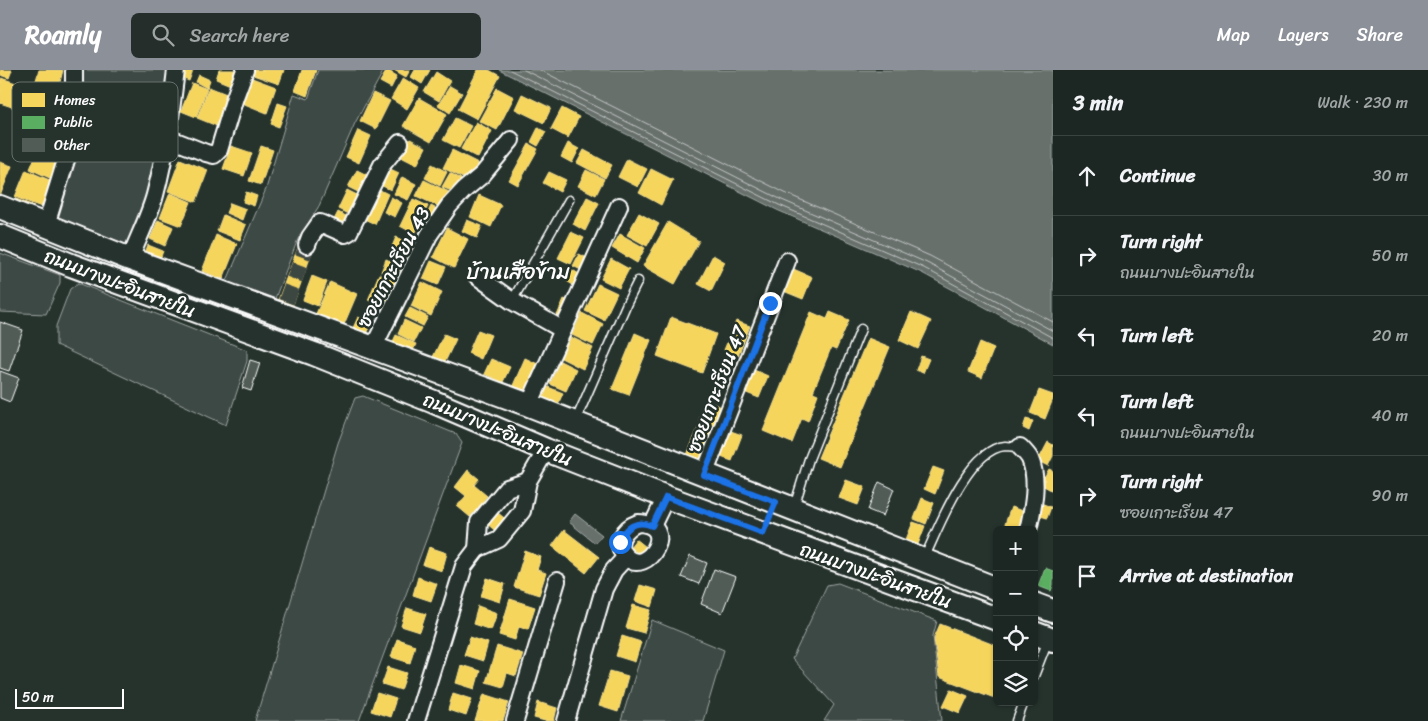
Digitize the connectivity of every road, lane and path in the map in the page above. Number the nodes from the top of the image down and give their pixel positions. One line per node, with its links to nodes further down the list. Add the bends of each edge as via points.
1 (245, 70): 3 (street, via 220,150 214,155)
2 (511, 140): 20 (street, ซอยเกาะเรียน 43, via 482,175 449,206 429,235)
3 (178, 142)
4 (400, 143): 12 (street, via 382,165 349,232 345,234 320,223)
5 (66, 162): 10 (street)
6 (162, 162): 13 (street, via 154,197)
7 (569, 200): 17 (lane)
8 (619, 206): 19 (street)
9 (0, 207): 10 (main road, ถนนบางปะอินสายใน)
10 (46, 225): 13 (main road, ถนนบางปะอินสายใน)
11 (0, 236): 24 (main road, ถนนบางปะอินสายใน, via 314,354)
12 (308, 245)
13 (130, 259): 20 (main road, ถนนบางปะอินสายใน, via 284,308)
14 (787, 261): 25 (street, ซอยเกาะเรียน 47)
15 (477, 276): 17 (street)
16 (638, 281): 22 (lane)
17 (512, 301): 19 (street)
18 (861, 329): 28 (lane, via 809,459)
19 (563, 330): 21 (street)
20 (373, 348): 21 (main road, ถนนบางปะอินสายใน)
21 (529, 405): 22 (main road, ถนนบางปะอินสายใน)
22 (574, 424): 25 (main road, ถนนบางปะอินสายใน)
23 (1020, 448): 30 (street, via 1030,458 1034,471); 34 (lane, via 1003,446 987,454 968,472 950,501)
24 (546, 450): 26 (street); 27 (main road, ถนนบางปะอินสายใน)
25 (704, 475): 28 (main road, ถนนบางปะอินสายใน)
26 (528, 481): 32 (street, via 522,511 499,540); 32 (street, via 508,488 480,522)
27 (666, 497): 29 (street); 31 (main road, ถนนบางปะอินสายใน)
28 (785, 506): 31 (main road); 34 (main road, ถนนบางปะอินสายใน)
29 (652, 526): 33 (street, via 638,523 622,535 621,549); 33 (street, via 658,537 656,549 643,560)
30 (1029, 526)
31 (763, 533): 39 (main road, ถนนบางปะอินสายใน)
32 (477, 550): 43 (street, via 464,566)
33 (626, 557): 45 (street, via 614,570 604,589)
34 (924, 560): 36 (main road, ถนนบางปะอินสายใน)
35 (557, 581): 44 (street)
36 (993, 587)
37 (1038, 605): 38 (main road)
38 (1053, 611)
39 (993, 618)
40 (1045, 637): 41 (lane)
41 (1038, 662)
42 (1022, 706): 46 (lane)
43 (416, 721)
44 (515, 721)
45 (566, 721)
46 (1016, 721)

